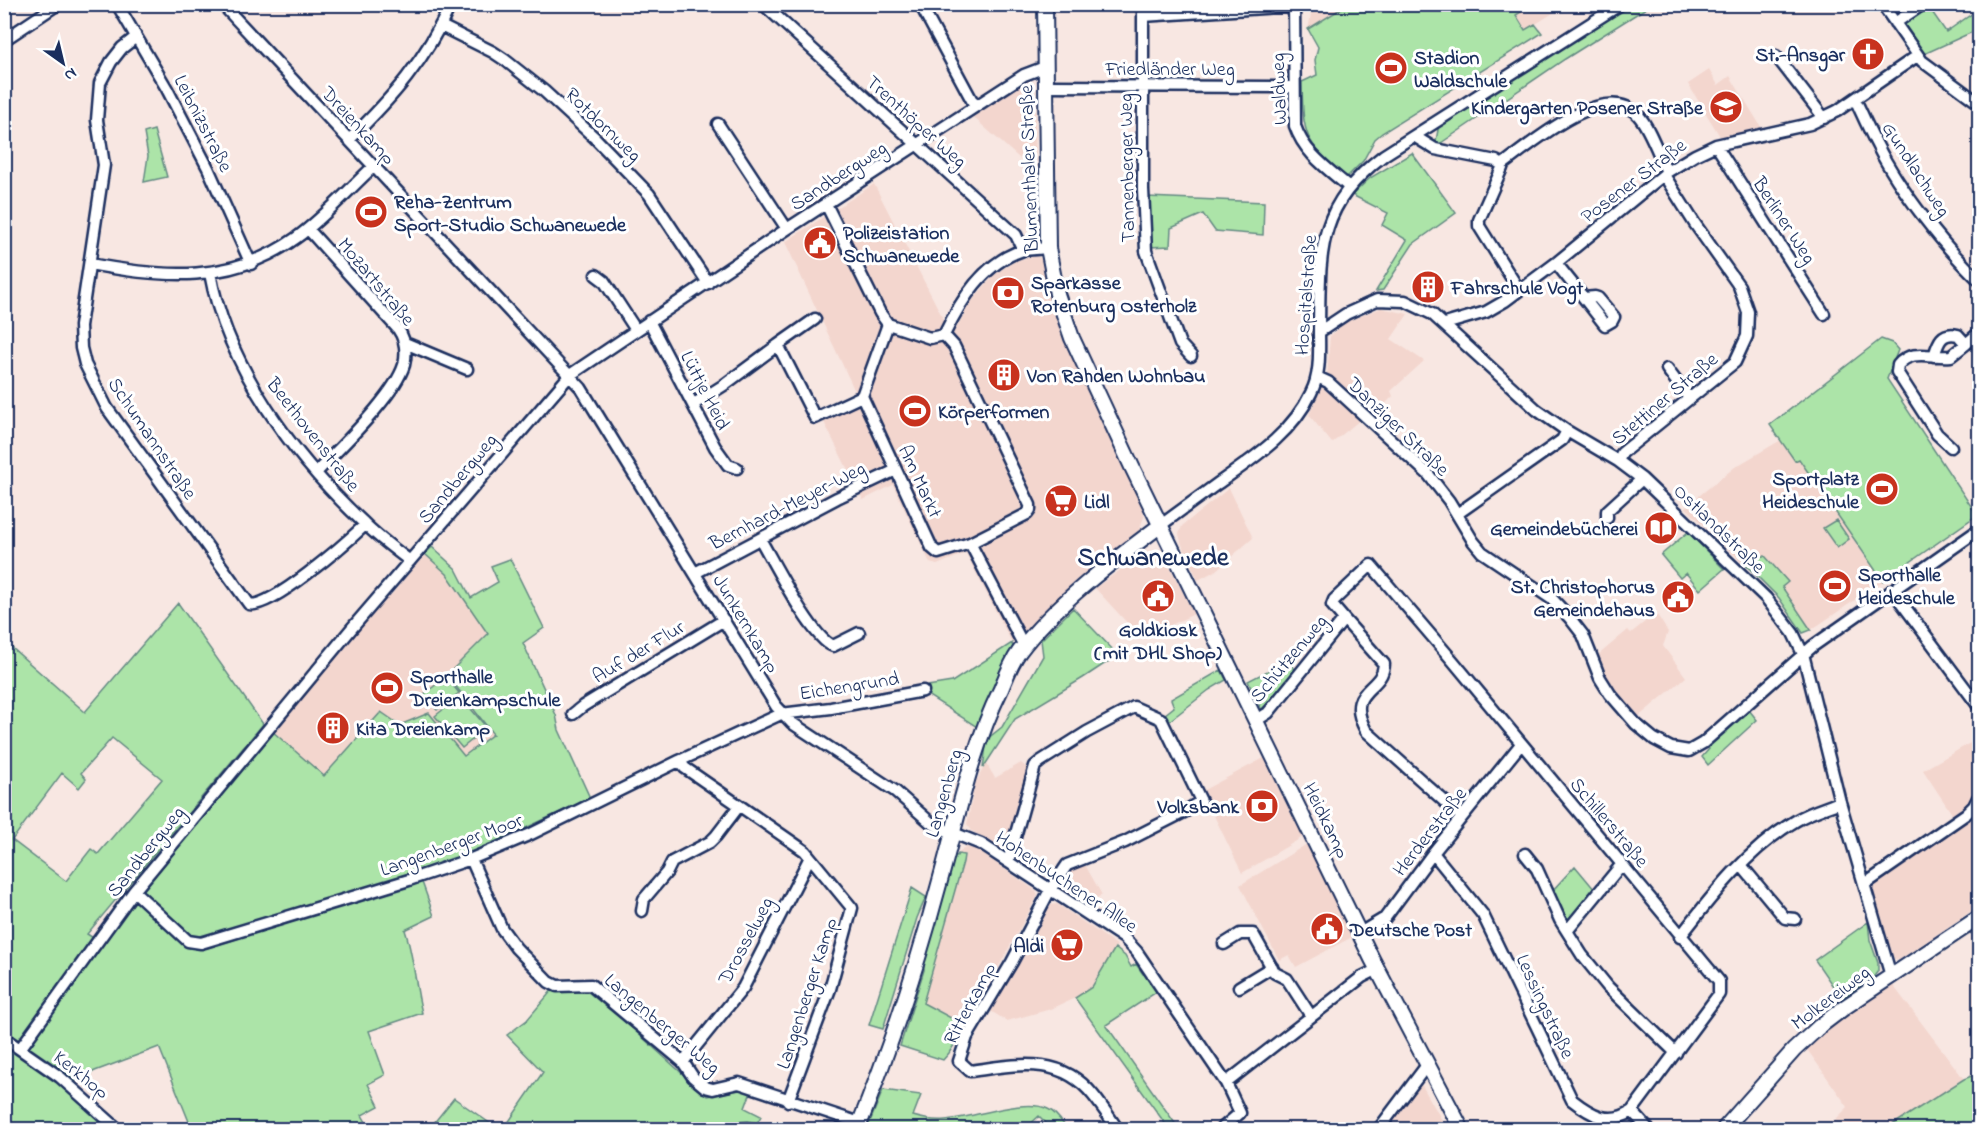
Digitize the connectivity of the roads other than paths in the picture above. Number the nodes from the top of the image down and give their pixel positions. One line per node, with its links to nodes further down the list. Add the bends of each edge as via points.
1 (58, 4): 15 (street)
2 (117, 4): 16 (street, Leibnizstraße)
3 (222, 4): 29 (street, Dreienkamp)
4 (451, 4): 14 (street)
5 (763, 4): 30 (street, Trenthöper Weg)
6 (920, 4): 25 (street)
7 (1045, 4): 19 (main road, Blumenthaler Straße)
8 (1621, 4): 28 (street, Hospitalstraße)
9 (1882, 4): 13 (street)
10 (1923, 4): 13 (street)
11 (1294, 5): 12 (street); 22 (street, Waldweg)
12 (1143, 10): 21 (street, Tannenberger Weg)
13 (1895, 23): 18 (street)
14 (441, 26): 29 (street, via 392,97); 47 (street, Rotdornweg, via 505,60 596,138 649,194)
15 (6, 36)
16 (136, 37): 42 (street, Schumannstraße, via 117,55 100,83 97,120 104,165); 43 (street, Leibnizstraße, via 208,168)
17 (1776, 56): 26 (street)
18 (1917, 56): 23 (street, Posener Straße); 24 (street)
19 (1045, 67): 20 (main road, Blumenthaler Straße); 25 (street, Sandbergweg, via 1028,72)
20 (1045, 86): 21 (street, Friedländer Weg); 39 (main road, Blumenthaler Straße)
21 (1142, 86): 22 (street, Friedländer Weg); 62 (street, Tannenberger Weg, via 1146,251 1180,344)
22 (1294, 87): 35 (street, Waldweg, via 1299,138)
23 (1855, 99): 26 (street, Posener Straße); 46 (street, Gundlachweg, via 1877,147 1923,215)
24 (1980, 104)
25 (975, 106): 30 (street, Sandbergweg)
26 (1824, 118): 31 (street, Posener Straße, via 1797,128)
27 (718, 124): 38 (street)
28 (1414, 136): 32 (street, via 1435,149); 35 (street, Hospitalstraße, via 1365,170)
29 (349, 140): 33 (street, Dreienkamp)
30 (916, 145): 36 (street, Sandbergweg); 40 (street, Trenthöper Weg, via 1016,235)
31 (1716, 145): 34 (street, Posener Straße); 50 (street, Berliner Weg)
32 (1502, 165): 34 (street, Stettiner Straße, via 1576,114 1616,105 1638,116); 48 (street, via 1479,226)
33 (373, 167): 37 (street); 66 (street, Dreienkamp)
34 (1666, 174): 41 (street, Posener Straße); 69 (street, Stettiner Straße, via 1695,224 1739,286 1748,312 1747,336 1735,362)
35 (1349, 187): 56 (street, Hospitalstraße, via 1325,235)
36 (826, 204): 38 (street, Sandbergweg); 53 (street)
37 (308, 229): 43 (street); 59 (street, Mozartstraße, via 398,329)
38 (787, 229): 47 (street, Sandbergweg)
39 (1048, 248): 40 (street); 81 (main road, Blumenthaler Straße, via 1057,294 1072,338)
40 (1023, 250): 58 (street, via 987,271 970,290)
41 (1556, 263): 48 (street, Posener Straße); 49 (street)
42 (90, 264): 44 (street, via 156,274); 80 (street, Schumannstraße, via 80,326 81,348 94,385 249,604 258,605 299,579)
43 (251, 264): 44 (street)
44 (210, 273): 76 (street, Beethovenstraße, via 220,319 234,351 271,415)
45 (596, 275): 55 (street)
46 (1980, 281)
47 (708, 283): 52 (street, Sandbergweg)
48 (1519, 290): 54 (street, Posener Straße, via 1493,309)
49 (1584, 298)
50 (1824, 314)
51 (815, 319): 61 (street)
52 (649, 321): 55 (street, Sandbergweg); 70 (street, Lüttje Heid)
53 (888, 324): 58 (street, via 930,338); 68 (street)
54 (1445, 324): 56 (street, Ostlandstraße, via 1411,303 1383,299 1359,307); 71 (street, Ostlandstraße, via 1537,410)
55 (636, 330): 66 (street, Sandbergweg)
56 (1319, 332): 67 (street, Hospitalstraße)
57 (1980, 332): 60 (street)
58 (944, 335): 84 (street, Am Markt, via 954,346 1030,505 1027,514)
59 (405, 343): 64 (street); 76 (street, Mozartstraße, via 404,363 392,387)
60 (1966, 344): 63 (street, via 1951,356); 63 (street, via 1958,335 1946,334)
61 (778, 345): 68 (street, via 815,418); 70 (street)
62 (1191, 356)
63 (1934, 356): 72 (street, via 1908,356 1898,365 1897,372 1937,434)
64 (467, 369)
65 (1667, 369): 69 (street)
66 (570, 375): 85 (street, Sandbergweg); 87 (street, Junkernkamp)
67 (1317, 377): 78 (street, Danziger Straße, via 1328,382 1428,474); 81 (street, Hospitalstraße, via 1305,405 1274,441)
68 (862, 396): 75 (street, Am Markt)
69 (1689, 398): 73 (street, Stettiner Straße)
70 (694, 404): 74 (street, Lüttje Heid, via 715,447 728,465)
71 (1567, 431): 73 (street, Ostlandstraße); 78 (street, via 1562,440)
72 (1951, 447)
73 (1618, 460): 77 (street, Ostlandstraße)
74 (737, 468)
75 (896, 470): 83 (street, Bernhard-Meyer-Weg); 84 (street, Am Markt, via 932,548 944,553)
76 (316, 473): 80 (street, Beethovenstraße)
77 (1642, 479): 79 (street, via 1607,511); 93 (street, Ostlandstraße, via 1766,598 1793,633)
78 (1457, 514): 93 (street, Danziger Straße, via 1482,552 1552,599 1569,616 1583,636 1610,694 1636,724 1671,748 1689,751 1703,743)
79 (1607, 518)
80 (365, 525): 85 (street, Beethovenstraße)
81 (1161, 525): 92 (main road, Langenberg, via 1088,583); 98 (main road, Heidkamp)
82 (1980, 529): 88 (street, Danziger Straße)
83 (760, 539): 87 (street, Bernhard-Meyer-Weg); 91 (street, via 822,639 833,646)
84 (970, 543): 92 (street)
85 (410, 561): 115 (street, Sandbergweg)
86 (1371, 565): 89 (street, Schützenweg, via 1334,600 1332,605); 99 (street, Schillerstraße)
87 (696, 573): 90 (street, Junkernkamp)
88 (1892, 590): 93 (street, Danziger Straße); 95 (street)
89 (1344, 619): 98 (street, Schützenweg, via 1268,713); 104 (street, via 1384,664 1384,671 1361,698 1358,716 1366,731)
90 (724, 620): 96 (street, Auf der Flur); 97 (street, Junkernkamp)
91 (859, 633)
92 (1024, 646): 105 (main road, Langenberg, via 978,743)
93 (1803, 654): 102 (street, Ostlandstraße)
94 (923, 691): 97 (street, Eichengrund)
95 (1980, 708)
96 (573, 714)
97 (781, 714): 100 (street, Langenberger Moor); 105 (street, Junkernkamp, via 895,791 930,822)
98 (1257, 720): 120 (main road, Heidkamp)
99 (1521, 744): 104 (street, Herderstraße); 111 (street, Schillerstraße)
100 (679, 761): 103 (street, Langenberger Kamp); 108 (street, Langenberger Moor)
101 (1978, 798): 113 (street, via 1966,814)
102 (1840, 802): 112 (street, via 1796,820); 113 (street, Ostlandstraße)
103 (739, 806): 109 (street, Langenberger Kamp, via 805,851); 116 (street, via 717,836 672,862 644,899)
104 (1462, 817): 106 (street, Herderstraße)
105 (952, 833): 110 (street, Hohenbuchener Allee, via 981,844); 136 (main road, Langenberg, via 896,1028)
106 (1433, 853): 120 (street, Herderstraße, via 1385,918); 135 (street, Lessingstraße, via 1483,915 1572,1100 1595,1116 1624,1117)
107 (1525, 854): 119 (street, via 1538,868)
108 (471, 859): 115 (street, Langenberger Moor, via 201,943 188,941); 131 (street, Langenberger Weg, via 502,929 549,982 557,986 591,985)
109 (809, 859): 131 (street, Drosselweg, via 742,988); 134 (street, Langenberger Kamp, via 849,903 852,913 830,989)
110 (1008, 862): 114 (street, Hohenbuchener Allee); 114 (street, via 1035,766 1134,707 1161,719 1202,801 1125,842 1067,865)
111 (1622, 864): 119 (street); 121 (street, Schillerstraße)
112 (1741, 865): 118 (street, via 1785,918); 121 (street)
113 (1865, 884): 125 (street, Ostlandstraße)
114 (1050, 890): 133 (street, Hohenbuchener Allee, via 1124,938 1137,952); 138 (street, Ritterkamp, via 967,1037 959,1061 970,1071 1022,1065 1060,1069 1092,1094)
115 (134, 891): 129 (street, Sandbergweg)
116 (642, 911)
117 (1980, 917): 125 (main road, Molkereiweg)
118 (1795, 919)
119 (1567, 932): 130 (street, via 1608,987)
120 (1360, 933): 124 (main road, Heidkamp)
121 (1680, 937): 130 (street, Schillerstraße, via 1719,981 1719,994)
122 (1224, 944): 123 (street, via 1240,934 1253,934)
123 (1272, 967): 126 (street); 127 (street, via 1287,979)
124 (1378, 969): 127 (street); 132 (main road, Heidkamp)
125 (1891, 976): 143 (main road, Molkereiweg, via 1845,1007 1794,1050)
126 (1239, 987)
127 (1311, 1016): 133 (street)
128 (4, 1038): 129 (street, Kerkhop)
129 (20, 1049): 137 (street, Kerkhop, via 60,1077)
130 (1676, 1053): 135 (street, Schillerstraße)
131 (683, 1062): 134 (street, Langenberger Weg, via 705,1087 739,1083)
132 (1427, 1065): 140 (street); 141 (main road, Heidkamp)
133 (1226, 1083): 139 (street, via 1240,1113)
134 (788, 1101): 136 (street, Langenberger Weg)
135 (1632, 1111): 142 (street)
136 (858, 1126)
137 (119, 1130)
138 (1118, 1130)
139 (1220, 1130)
140 (1378, 1130)
141 (1462, 1130)
142 (1649, 1130)
143 (1723, 1130)

